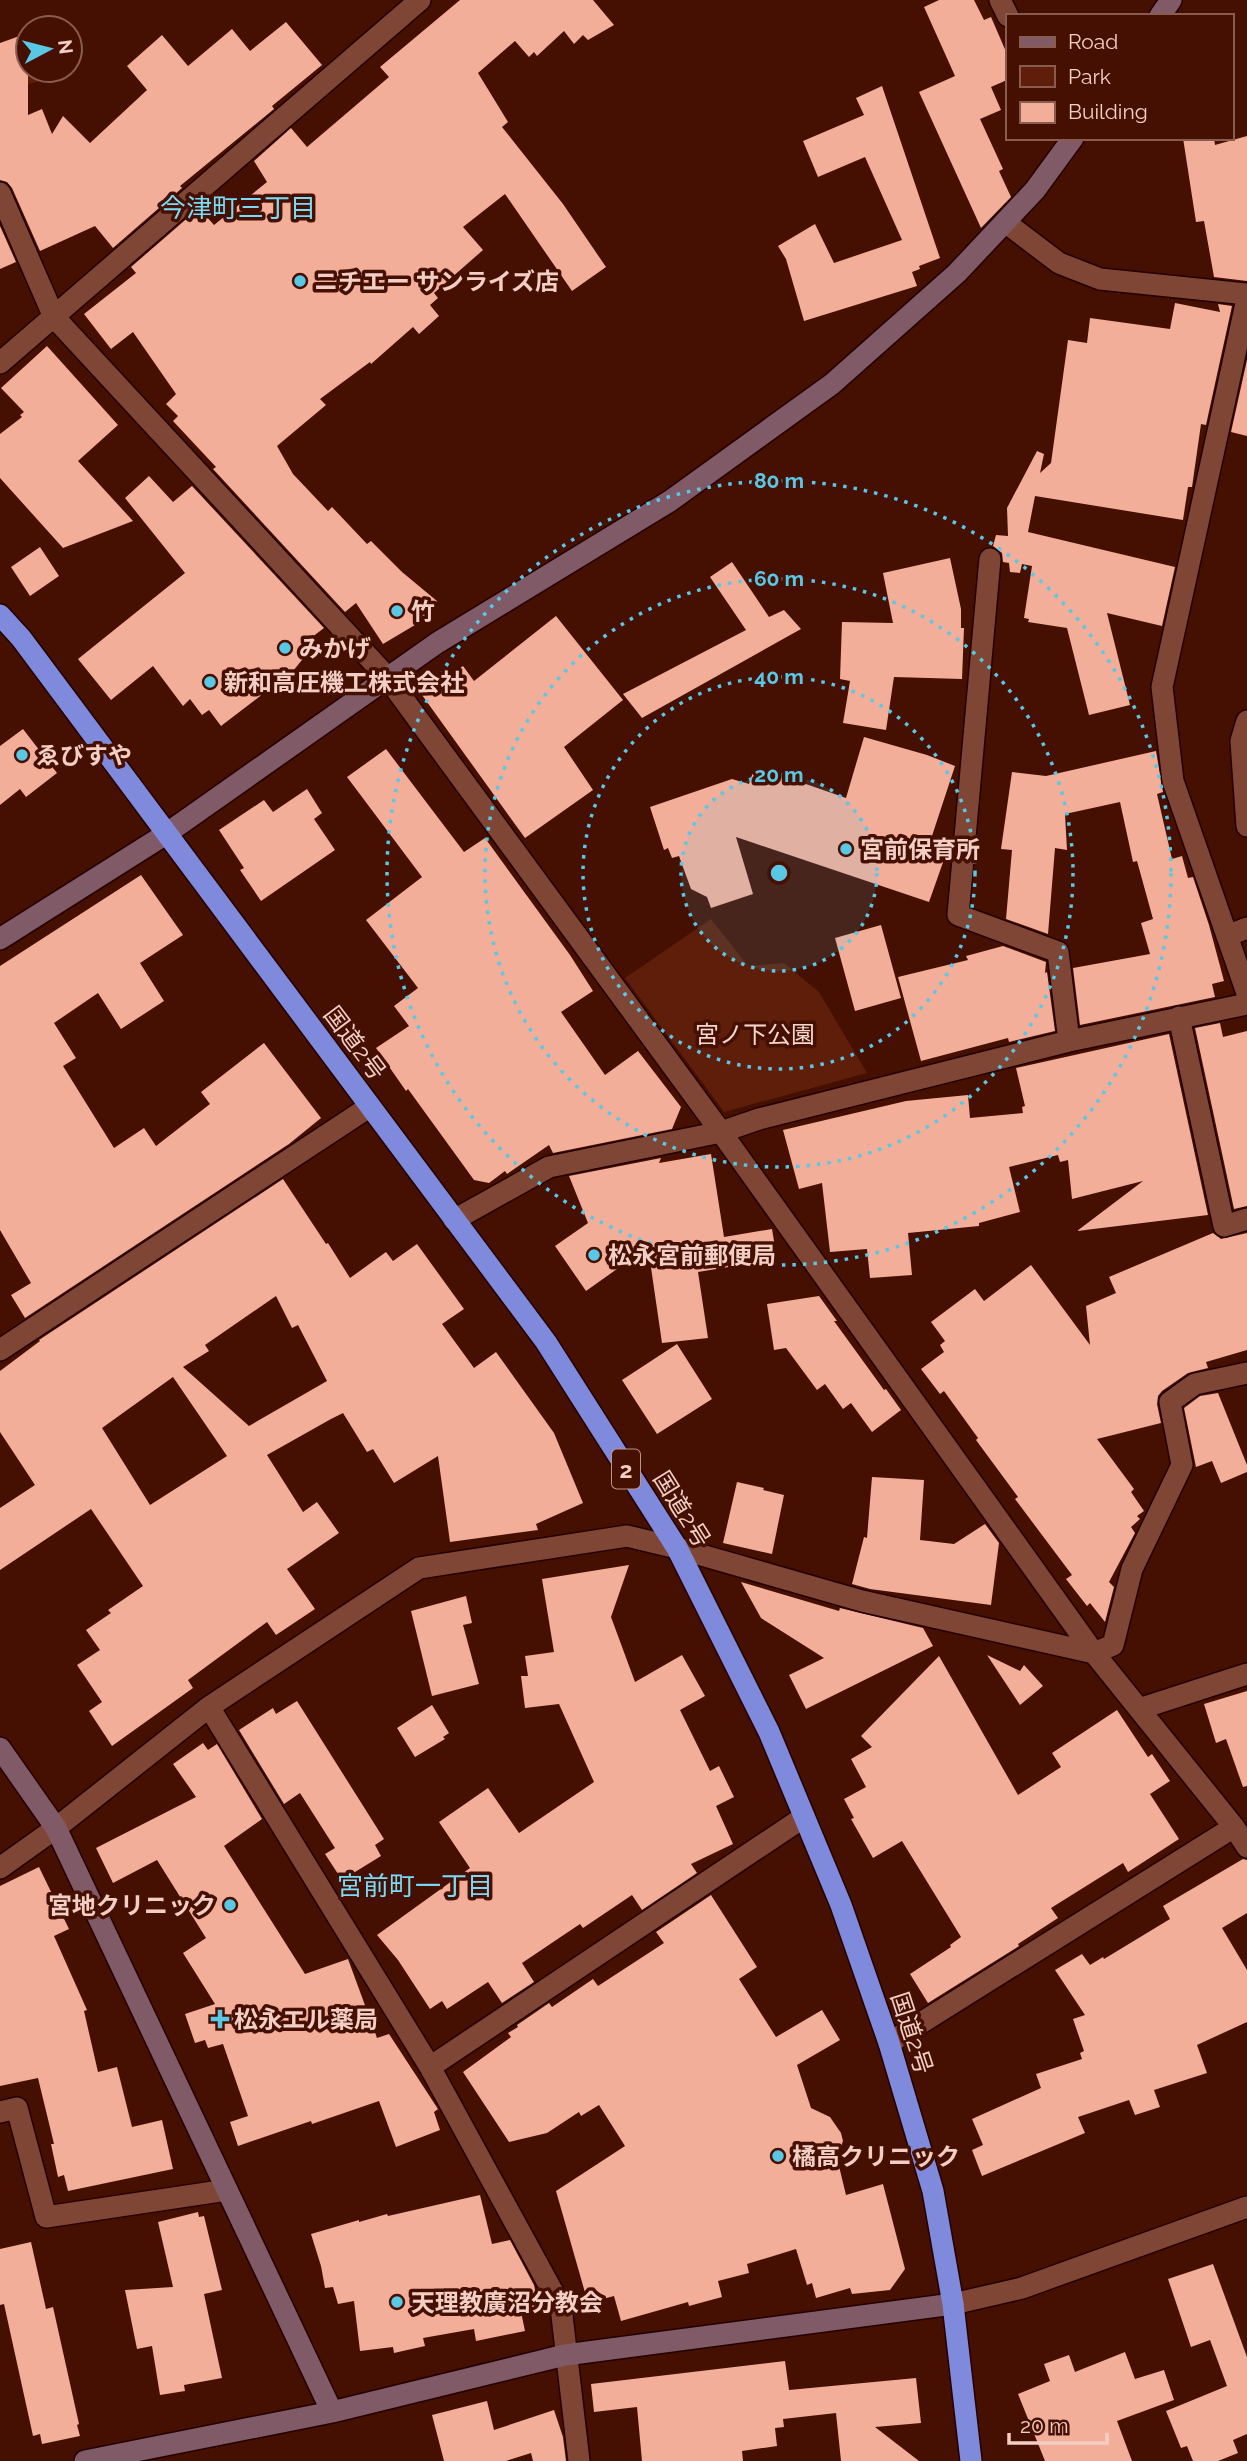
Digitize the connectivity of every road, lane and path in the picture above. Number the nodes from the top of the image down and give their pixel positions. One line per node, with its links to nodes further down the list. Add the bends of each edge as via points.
1 (420, 0): 6 (street)
2 (1070, 140): 4 (street, via 1035,190)
3 (0, 193): 6 (street)
4 (1004, 222): 5 (street, via 1059,263 1100,279); 10 (street, via 957,273 832,384 670,501)
5 (1247, 297): 15 (street, via 1162,687 1173,781)
6 (54, 317): 7 (street); 10 (street)
7 (0, 363)
8 (990, 559): 20 (street, via 958,915 1058,952)
9 (0, 615): 13 (highway, 国道2号 / 2)
10 (387, 677): 13 (street); 22 (street)
11 (1247, 721): 12 (street, via 1241,741)
12 (1247, 826)
13 (166, 834): 16 (street); 21 (highway, 国道2号 / 2)
14 (1247, 928): 15 (street)
15 (1227, 936): 17 (street)
16 (0, 939)
17 (1247, 993)
18 (1247, 1003): 19 (street)
19 (1179, 1017): 20 (street); 23 (street, via 1224,1226)
20 (1069, 1041): 22 (street)
21 (369, 1107): 24 (highway, 国道2号 / 2); 25 (street)
22 (721, 1132): 24 (street, via 549,1167); 28 (street)
23 (1247, 1219)
24 (454, 1220): 27 (highway, 国道2号 / 2, via 546,1342)
25 (0, 1350)
26 (1247, 1373): 28 (street, via 1195,1384 1170,1402 1182,1465 1132,1570 1113,1644)
27 (677, 1548): 28 (street, via 862,1601); 30 (street, via 627,1536 419,1568); 33 (highway, 国道2号 / 2, via 769,1732)
28 (1094, 1653): 31 (street)
29 (1247, 1674): 31 (street)
30 (209, 1707): 35 (street); 39 (street)
31 (1139, 1709): 34 (street)
32 (0, 1748): 35 (street)
33 (804, 1817): 38 (highway, 国道2号 / 2, via 841,1905); 39 (street)
34 (1234, 1827): 36 (street); 38 (street)
35 (56, 1828): 37 (street); 41 (street)
36 (1247, 1847)
37 (0, 1868)
38 (889, 2043): 43 (highway, 国道2号 / 2, via 933,2191)
39 (430, 2067): 44 (street, via 561,2307)
40 (0, 2112): 41 (street, via 17,2108 46,2217)
41 (227, 2190): 45 (street)
42 (1247, 2207): 43 (street, via 1022,2288)
43 (953, 2304): 44 (street); 49 (highway, 国道2号 / 2)
44 (565, 2355): 45 (street); 48 (street)
45 (332, 2412): 46 (street)
46 (130, 2457): 47 (street)
47 (85, 2461)
48 (579, 2461)
49 (971, 2461)

